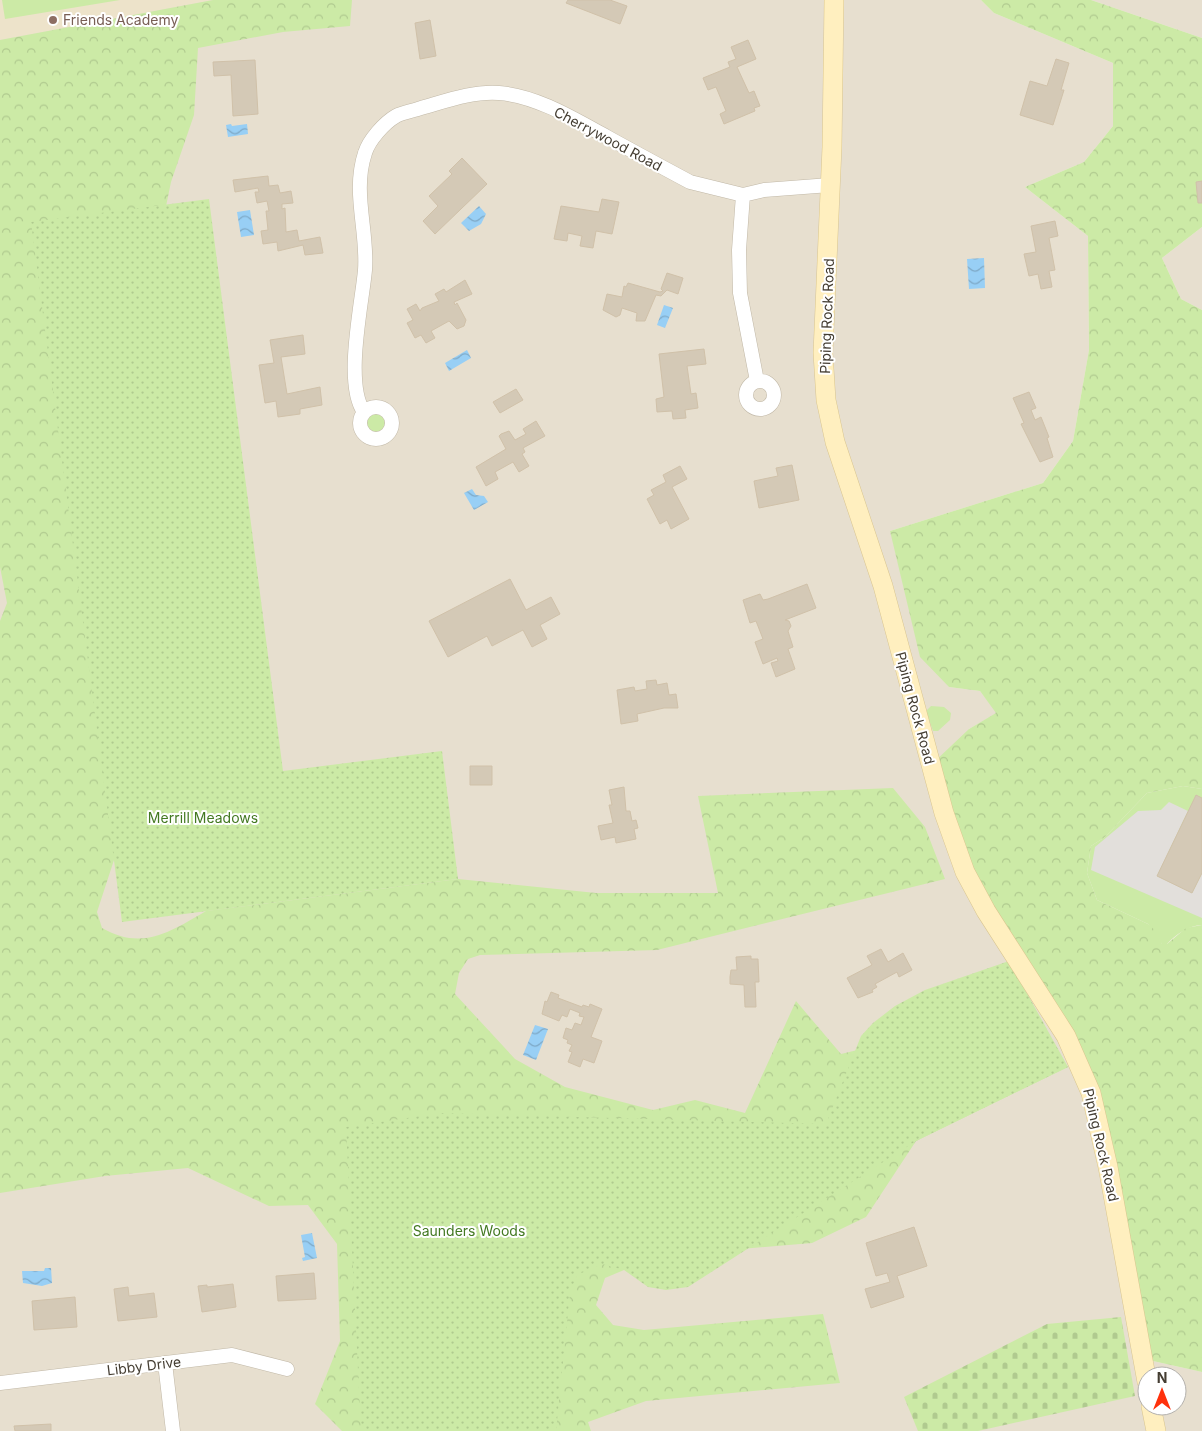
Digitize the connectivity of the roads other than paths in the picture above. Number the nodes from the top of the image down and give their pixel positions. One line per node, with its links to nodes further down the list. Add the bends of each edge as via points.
1 (834, 0): 2 (street, Piping Rock Road)
2 (830, 185): 3 (street, Cherrywood Road, via 764,190); 7 (street, Piping Rock Road, via 823,353 826,400 835,442 883,586 944,813 965,872 986,911 1066,1036 1091,1093 1108,1167)
3 (743, 195): 4 (street, via 738,250 740,293); 5 (street, Cherrywood Road, via 690,182 566,115 521,97 477,94 396,116 369,144 360,176 366,261 356,349 356,383)
4 (757, 381)
5 (364, 412)
6 (165, 1363): 8 (street, Libby Drive, via 232,1355); 9 (street, Libby Drive); 11 (street)
7 (1144, 1366)
8 (287, 1369)
9 (0, 1383)
10 (1153, 1416): 12 (street)
11 (174, 1431)
12 (1156, 1431)

